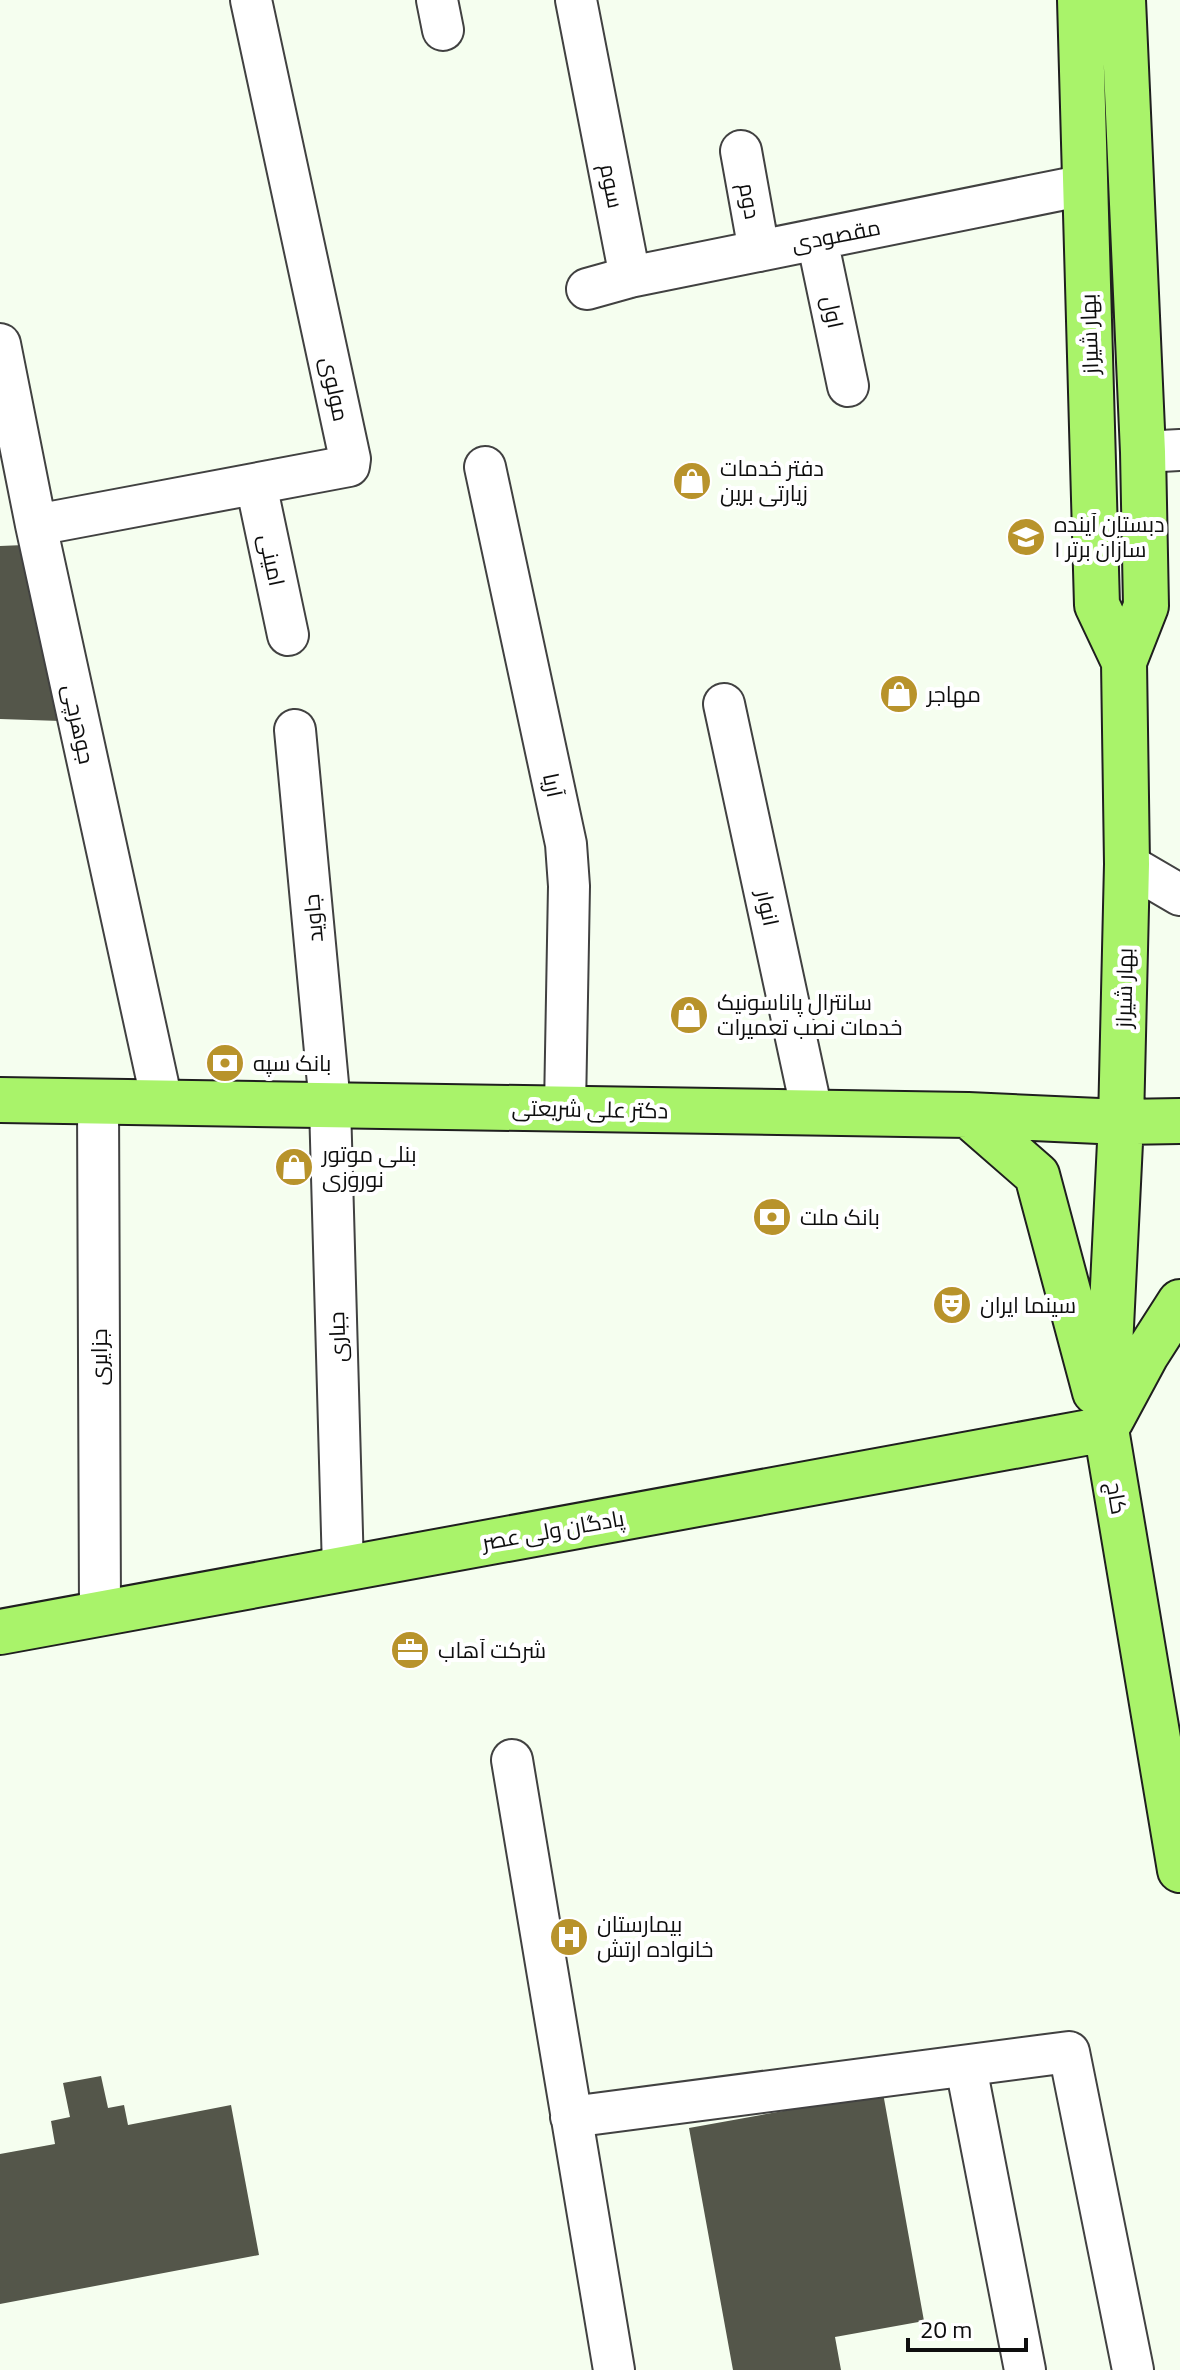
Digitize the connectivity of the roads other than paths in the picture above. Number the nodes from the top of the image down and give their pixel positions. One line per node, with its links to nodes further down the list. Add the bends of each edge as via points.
1 (251, 0): 15 (street, مولوی, via 350,459 343,468)
2 (576, 0): 9 (street, سوم)
3 (1080, 0): 6 (main road, بهار شیراز)
4 (1123, 0): 13 (main road, بهار شیراز)
5 (741, 151): 8 (street, دوم)
6 (1085, 185): 7 (street, مقصودی); 18 (main road, بهار شیراز, via 1097,605)
7 (817, 239): 8 (street, مقصودی); 12 (street, اول)
8 (759, 251): 9 (street, مقصودی)
9 (630, 277): 10 (street, مقصودی)
10 (587, 289)
11 (0, 344): 16 (street, جوهرچی)
12 (848, 386)
13 (1161, 451): 18 (main road, بهار شیراز, via 1146,606)
14 (485, 467): 27 (street, آریا, via 566,844)
15 (256, 484): 16 (street, مولوی); 17 (street, امینی)
16 (36, 525): 25 (street, جوهرچی)
17 (288, 635)
18 (1124, 662): 21 (main road, بهار شیراز)
19 (724, 704): 28 (street, انوار)
20 (295, 730): 26 (street, جاوید)
21 (1127, 864): 22 (street); 31 (main road, بهار شیراز)
22 (1180, 895)
23 (0, 1100): 24 (main road, دکتر علی شریعتی)
24 (98, 1101): 25 (main road, دکتر علی شریعتی); 35 (street, جزایری)
25 (162, 1102): 26 (main road, دکتر علی شریعتی)
26 (330, 1105): 27 (main road, دکتر علی شریعتی); 34 (street, جباری)
27 (565, 1108): 28 (main road, دکتر علی شریعتی)
28 (812, 1112): 29 (main road, دکتر علی شریعتی)
29 (968, 1115): 31 (main road, دکتر علی شریعتی); 33 (main road, via 1037,1175)
30 (1180, 1121): 31 (main road, دکتر علی شریعتی)
31 (1121, 1122): 33 (main road, کاج)
32 (1180, 1302): 33 (main road)
33 (1106, 1429): 34 (main road, پادگان ولی عصر); 38 (main road, کاج)
34 (343, 1569): 35 (main road, پادگان ولی عصر)
35 (100, 1613): 36 (main road, پادگان ولی عصر)
36 (0, 1632)
37 (512, 1760): 40 (street)
38 (1180, 1870)
39 (966, 2067): 40 (street); 42 (street); 43 (street, via 1069,2052)
40 (571, 2117): 41 (street)
41 (614, 2370)
42 (1025, 2370)
43 (1133, 2370)

